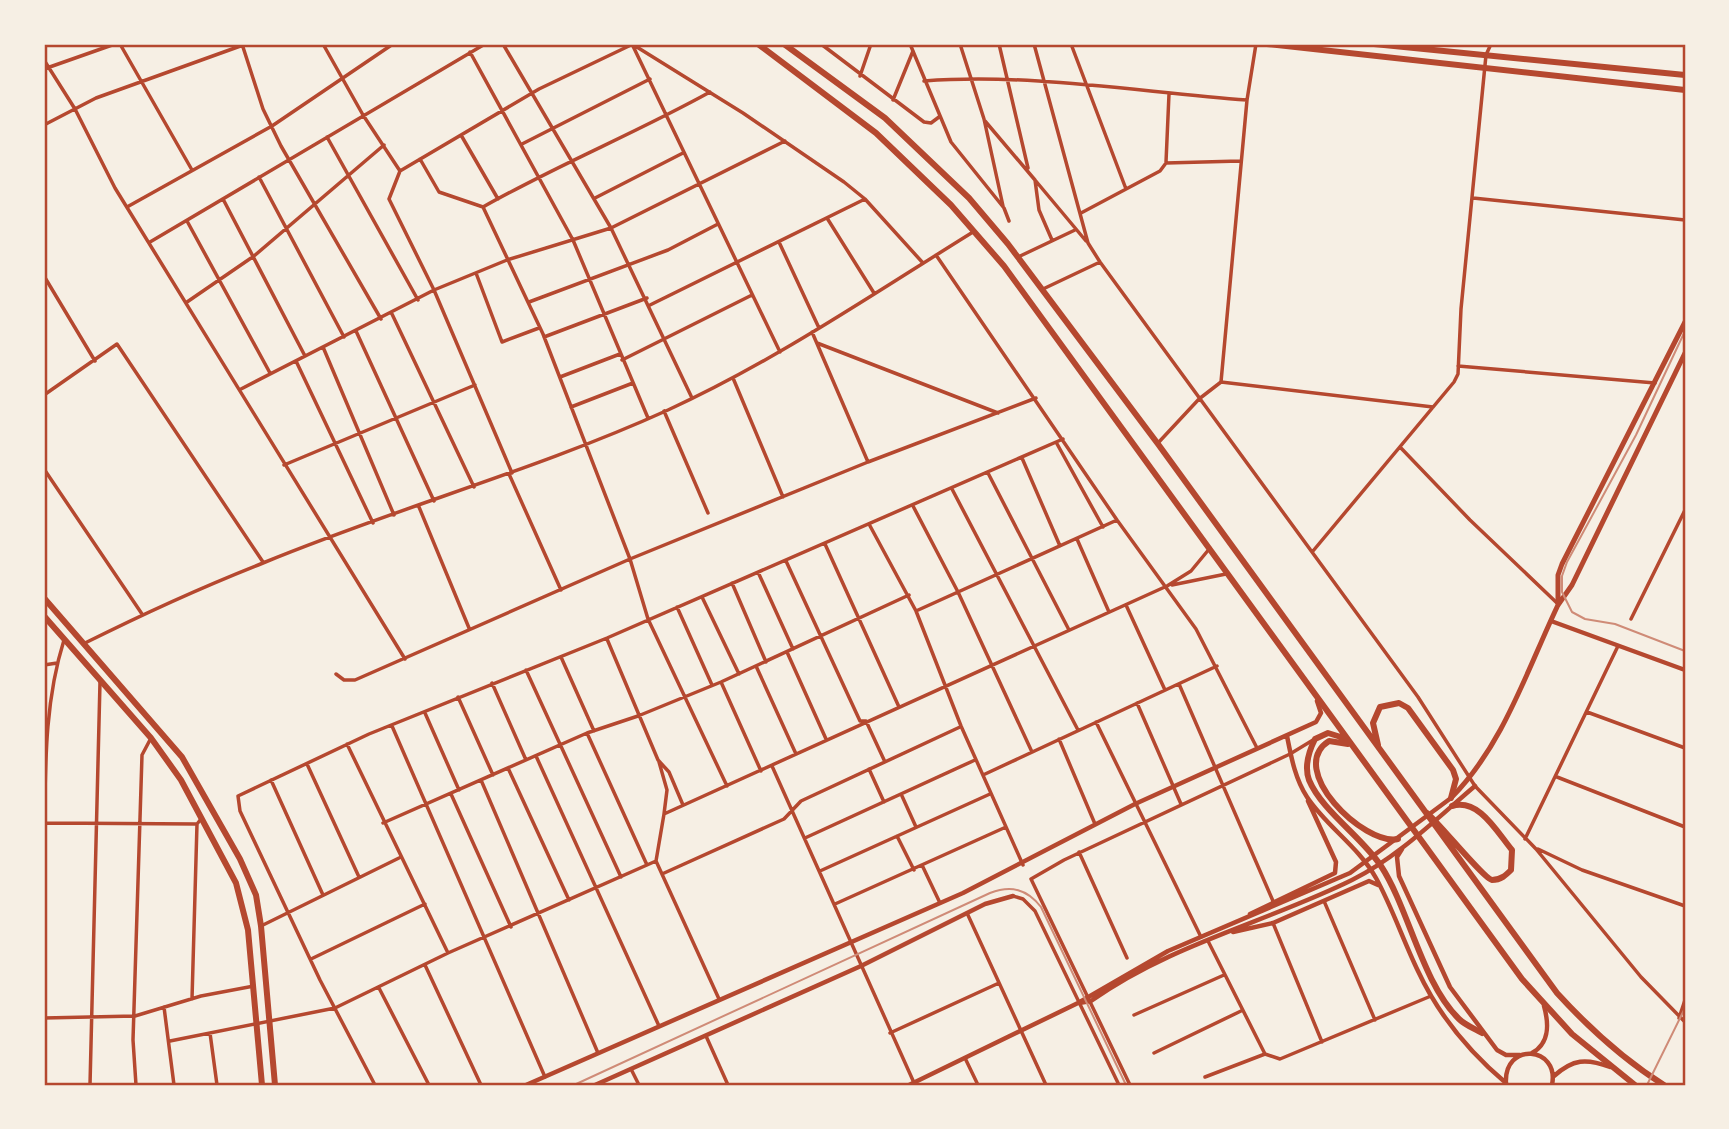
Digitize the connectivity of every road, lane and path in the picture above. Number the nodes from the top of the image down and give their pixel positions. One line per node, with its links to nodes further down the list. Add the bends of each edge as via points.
1 (118, 44): 28 (street); 34 (street)
2 (243, 44): 34 (street); 52 (street)
3 (323, 44): 31 (street)
4 (393, 44): 31 (street)
5 (485, 44): 23 (street)
6 (503, 44): 41 (street)
7 (632, 44): 33 (street); 40 (street); 41 (street)
8 (758, 44): 92 (main road, via 876,133)
9 (784, 44): 100 (main road, via 853,92 922,152 969,198)
10 (871, 44): 30 (street)
11 (910, 44): 22 (street)
12 (960, 44): 32 (street)
13 (999, 44): 35 (street)
14 (1034, 44): 36 (street)
15 (1071, 44): 38 (street)
16 (1256, 44): 44 (street)
17 (1267, 44): 26 (main road)
18 (1374, 44): 21 (main road)
19 (1491, 44): 24 (street)
20 (824, 45): 30 (street)
21 (1433, 47): 24 (main road)
22 (913, 51): 37 (street); 43 (street)
23 (470, 52): 46 (street); 47 (street)
24 (1486, 55): 26 (street); 29 (main road)
25 (44, 60): 28 (street)
26 (1486, 67): 39 (main road); 75 (street)
27 (44, 69): 28 (street)
28 (50, 69): 45 (street)
29 (1685, 75)
30 (860, 76): 43 (street)
31 (342, 78): 47 (street); 52 (street)
32 (969, 78): 35 (street); 37 (street); 50 (street)
33 (650, 79): 48 (street); 53 (street)
34 (142, 80): 45 (street); 65 (street)
35 (1006, 80): 36 (street); 66 (street)
36 (1044, 80): 38 (street); 83 (street)
37 (923, 81): 49 (street)
38 (1085, 84): 42 (street); 73 (street)
39 (1685, 90)
40 (710, 92): 48 (street); 56 (street)
41 (532, 93): 46 (street); 53 (street)
42 (1169, 94): 44 (street); 64 (street)
43 (893, 100): 49 (street, via 924,122)
44 (1247, 100): 62 (street)
45 (75, 109): 51 (street); 80 (street)
46 (502, 110): 54 (street); 57 (street)
47 (363, 115): 55 (street); 58 (street)
48 (666, 116): 59 (street); 63 (street)
49 (939, 117): 82 (street, via 951,142)
50 (984, 119): 66 (street); 82 (street)
51 (44, 125)
52 (272, 126): 60 (street); 65 (street)
53 (551, 129): 57 (street); 63 (street)
54 (461, 135): 61 (street); 77 (street)
55 (327, 137): 60 (street); 68 (street)
56 (785, 141): 72 (street); 78 (street)
57 (522, 144): 69 (street)
58 (384, 145): 67 (street); 68 (street)
59 (684, 153): 72 (street); 74 (street)
60 (290, 159): 70 (street); 79 (street)
61 (420, 159): 67 (street); 81 (street, via 439,192)
62 (1240, 161): 64 (street); 143 (street)
63 (571, 163): 69 (street); 74 (street)
64 (1166, 163): 73 (street)
65 (192, 170): 80 (street)
66 (1029, 170): 71 (street)
67 (400, 171): 111 (street, via 389,199)
68 (350, 176): 79 (street); 115 (street)
69 (539, 176): 77 (street); 93 (street)
70 (259, 177): 76 (street); 90 (street)
71 (1035, 180): 91 (street); 94 (street, via 1039,210)
72 (699, 184): 88 (street); 89 (street)
73 (1126, 189): 83 (street)
74 (595, 198): 89 (street)
75 (1473, 198): 85 (street); 139 (street)
76 (223, 199): 86 (street); 99 (street)
77 (498, 199): 81 (street)
78 (865, 199): 84 (street); 104 (street)
79 (318, 205): 90 (street); 121 (street)
80 (127, 207): 95 (street)
81 (483, 207): 101 (street)
82 (1004, 208): 87 (street)
83 (1081, 214): 97 (street)
84 (827, 218): 96 (street); 112 (street)
85 (1685, 220)
86 (187, 221): 95 (street); 109 (street)
87 (1009, 221)
88 (718, 224): 102 (street); 105 (street)
89 (611, 228): 93 (street); 105 (street)
90 (285, 230): 99 (street); 127 (street)
91 (1074, 230): 94 (street); 97 (street)
92 (975, 231): 98 (street); 191 (main road)
93 (573, 240): 101 (street); 108 (street)
94 (1052, 240): 100 (street)
95 (150, 242): 116 (street)
96 (779, 242): 102 (street); 124 (street)
97 (1088, 243): 103 (street)
98 (936, 255): 104 (street); 150 (street)
99 (254, 256): 109 (street); 135 (street)
100 (1018, 257): 110 (main road)
101 (507, 260): 106 (street); 117 (street)
102 (736, 261): 113 (street); 118 (street)
103 (1100, 262): 110 (street); 151 (street)
104 (923, 264): 112 (street)
105 (629, 265): 108 (street); 114 (street)
106 (475, 273): 111 (street); 123 (street, via 502,342)
107 (44, 276): 136 (street)
108 (590, 279): 117 (street); 120 (street)
109 (219, 280): 116 (street); 140 (street)
110 (1043, 289): 164 (main road)
111 (435, 290): 115 (street); 146 (street)
112 (875, 294): 124 (street)
113 (752, 295): 129 (street); 132 (street)
114 (647, 298): 118 (street); 120 (street)
115 (418, 300): 119 (street)
116 (187, 302): 147 (street)
117 (530, 302): 123 (street)
118 (650, 305): 129 (street)
119 (392, 314): 121 (street); 152 (street)
120 (602, 314): 128 (street); 134 (street)
121 (381, 319): 125 (street)
122 (1685, 322): 145 (main road)
123 (540, 328): 128 (street)
124 (819, 328): 126 (street)
125 (356, 331): 127 (street); 157 (street)
126 (812, 332): 130 (street); 132 (street)
127 (344, 337): 131 (street)
128 (544, 337): 141 (street)
129 (664, 340): 137 (street); 149 (street)
130 (817, 343): 156 (street); 167 (street)
131 (323, 347): 135 (street); 159 (street)
132 (780, 352): 142 (street)
133 (1685, 353): 208 (main road, via 1567,595)
134 (620, 354): 137 (street); 141 (street)
135 (305, 356): 138 (street)
136 (95, 360): 148 (street); 196 (street, via 117,344)
137 (622, 360): 144 (street)
138 (296, 361): 140 (street); 161 (street)
139 (1458, 366): 145 (street); 154 (street, via 1454,382)
140 (270, 374): 147 (street)
141 (560, 377): 153 (street)
142 (733, 377): 149 (street); 174 (street)
143 (1221, 382): 151 (street); 154 (street)
144 (633, 383): 153 (street); 158 (street)
145 (1655, 383): 208 (main road, via 1562,564)
146 (475, 385): 152 (street); 171 (street)
147 (241, 389): 168 (street)
148 (44, 395)
149 (692, 398): 155 (street)
150 (1036, 398): 156 (street); 160 (street)
151 (1199, 399): 164 (street); 192 (street)
152 (435, 403): 157 (street); 172 (street)
153 (571, 407): 163 (street)
154 (1433, 407): 165 (street)
155 (664, 411): 158 (street); 179 (street)
156 (998, 413): 167 (street)
157 (395, 417): 159 (street); 175 (street)
158 (648, 418): 163 (street)
159 (358, 432): 161 (street); 180 (street)
160 (1063, 439): 162 (street); 181 (street)
161 (334, 442): 168 (street); 183 (street)
162 (1056, 442): 166 (street); 186 (street)
163 (586, 444): 171 (street); 194 (street)
164 (1158, 444): 275 (main road)
165 (1399, 447): 192 (street); 208 (street)
166 (1022, 458): 170 (street); 190 (street)
167 (868, 462): 174 (street)
168 (284, 466): 187 (street)
169 (44, 469): 212 (street)
170 (988, 473): 173 (street); 193 (street)
171 (510, 474): 172 (street); 202 (street)
172 (474, 487): 175 (street)
173 (952, 489): 176 (street); 198 (street)
174 (783, 497): 194 (street)
175 (434, 501): 177 (street)
176 (913, 506): 184 (street); 203 (street)
177 (419, 507): 180 (street); 218 (street)
178 (1685, 510): 182 (street)
179 (708, 513)
180 (394, 515): 183 (street)
181 (1117, 520): 186 (street); 201 (street)
182 (1679, 522): 185 (street); 215 (street)
183 (373, 523): 187 (street)
184 (869, 524): 189 (street); 204 (street)
185 (1685, 525)
186 (1103, 527): 188 (street)
187 (330, 538): 196 (street); 229 (street)
188 (1077, 539): 190 (street); 211 (street)
189 (825, 544): 195 (street); 216 (street)
190 (1060, 546): 193 (street)
191 (1209, 548): 199 (main road); 201 (street, via 1191,572)
192 (1313, 551): 293 (street, via 1418,697)
193 (1033, 558): 198 (street); 219 (street)
194 (630, 559): 202 (street); 214 (street)
195 (786, 561): 197 (street); 220 (street)
196 (263, 562): 212 (street)
197 (758, 572): 200 (street); 226 (street)
198 (998, 574): 203 (street); 225 (street)
199 (1229, 574): 201 (street); 247 (main road)
200 (732, 583): 205 (street); 230 (street)
201 (1167, 586): 207 (street); 235 (street)
202 (561, 591): 218 (street)
203 (958, 592): 210 (street); 234 (street)
204 (909, 595): 210 (street); 216 (street)
205 (702, 597): 209 (street); 239 (street)
206 (44, 598): 223 (main road)
207 (1126, 605): 211 (street); 246 (street)
208 (1558, 605): 217 (main road)
209 (677, 607): 214 (street); 244 (street)
210 (916, 611): 245 (street)
211 (1109, 612): 219 (street)
212 (142, 614): 223 (street)
213 (44, 617): 222 (main road)
214 (648, 619): 221 (street); 249 (street)
215 (1631, 619)
216 (859, 620): 220 (street); 253 (street)
217 (1551, 621): 224 (street); 293 (main road, via 1489,751)
218 (470, 628): 229 (street)
219 (1069, 630): 225 (street)
220 (820, 636): 226 (street); 257 (street, via 860,721)
221 (607, 638): 228 (street); 256 (street)
222 (64, 640): 231 (street); 240 (main road)
223 (83, 644): 359 (main road, via 203,789 256,895)
224 (1618, 646): 237 (street); 254 (street)
225 (1033, 648): 234 (street); 261 (street)
226 (793, 649): 227 (street)
227 (787, 652): 230 (street); 268 (street)
228 (561, 657): 236 (street); 262 (street)
229 (405, 659): 238 (street, via 355,680)
230 (766, 662): 233 (street)
231 (57, 663): 232 (street); 251 (street)
232 (44, 664)
233 (757, 666): 239 (street); 278 (street)
234 (992, 666): 245 (street); 276 (street)
235 (1217, 666): 243 (street); 274 (street)
236 (526, 670): 242 (street); 270 (street)
237 (1685, 670)
238 (336, 674)
239 (739, 674): 241 (street)
240 (100, 681): 265 (main road); 316 (street)
241 (721, 682): 244 (street); 289 (street)
242 (492, 683): 248 (street); 280 (street)
243 (1179, 684): 246 (street); 288 (street)
244 (712, 686): 249 (street)
245 (946, 687): 253 (street); 260 (street)
246 (1165, 690): 250 (street)
247 (1315, 694): 264 (street, via 1320,718); 271 (main road)
248 (458, 697): 255 (street); 290 (street)
249 (685, 698): 256 (street); 296 (street)
250 (1137, 703): 258 (street); 299 (street)
251 (50, 705): 252 (street); 273 (street)
252 (44, 706)
253 (899, 707): 257 (street)
254 (1587, 712): 272 (street); 292 (street)
255 (425, 713): 259 (street); 300 (street)
256 (638, 716): 262 (street); 281 (street)
257 (866, 721): 268 (street); 283 (street)
258 (1097, 722): 261 (street); 308 (street)
259 (392, 726): 269 (street); 307 (street)
260 (961, 726): 282 (street); 283 (street)
261 (1078, 730): 266 (street)
262 (594, 731): 263 (street)
263 (587, 733): 270 (street); 335 (street)
264 (1287, 736): 274 (street); 277 (street)
265 (151, 738): 314 (main road); 318 (street, via 142,755)
266 (1059, 739): 276 (street); 321 (street)
267 (1315, 739): 271 (main road, via 1340,734); 277 (street); 399 (main road, via 1307,765 1315,792 1383,869 1444,998 1459,1020)
268 (827, 740): 278 (street)
269 (347, 744): 284 (street); 319 (street)
270 (560, 745): 279 (street); 342 (street)
271 (1353, 746): 327 (main road, via 1336,740 1324,745 1315,761 1318,780 1366,831 1388,841); 382 (main road)
272 (1685, 748)
273 (44, 749): 317 (street)
274 (1258, 750): 288 (street)
275 (1379, 750): 306 (main road, via 1373,723 1380,707 1399,703 1408,708 1453,770 1456,779); 311 (main road)
276 (1032, 752): 291 (street)
277 (1290, 754): 297 (street); 304 (street)
278 (796, 755): 285 (street)
279 (536, 756): 280 (street); 344 (street)
280 (526, 760): 286 (street)
281 (658, 760): 310 (street, via 669,772); 313 (street, via 667,790)
282 (975, 760): 291 (street); 303 (street)
283 (885, 762): 287 (street)
284 (307, 764): 294 (street); 341 (street)
285 (772, 766): 289 (street); 312 (street)
286 (508, 768): 290 (street); 347 (street)
287 (870, 769): 305 (street); 312 (street, via 801,801)
288 (1216, 769): 297 (street); 299 (street)
289 (761, 771): 296 (street)
290 (492, 775): 295 (street)
291 (982, 775): 301 (street)
292 (1557, 777): 324 (street); 328 (street)
293 (1470, 779): 298 (street); 306 (main road)
294 (271, 780): 345 (street); 354 (street, via 238,796 240,811)
295 (481, 780): 300 (street); 356 (street)
296 (727, 786): 310 (street)
297 (1223, 786): 309 (street); 348 (street)
298 (1475, 786): 306 (street); 328 (street)
299 (1175, 787): 308 (street); 309 (street)
300 (459, 790): 302 (street)
301 (990, 793): 322 (street); 323 (street)
302 (451, 794): 307 (street); 360 (street)
303 (902, 796): 305 (street); 322 (street)
304 (1307, 797): 343 (street, via 1363,858); 348 (street, via 1337,868 1335,873)
305 (884, 802): 326 (street)
306 (1449, 802): 311 (main road, via 1465,803 1479,811 1512,850 1511,870 1502,878 1491,880 1482,874 1445,828); 327 (street); 329 (street)
307 (426, 804): 319 (street); 363 (street)
308 (1135, 804): 315 (street); 321 (street)
309 (1182, 804): 315 (street)
310 (683, 805): 313 (street)
311 (1419, 806): 435 (main road, via 1558,993 1584,1022)
312 (793, 811): 326 (street); 340 (street)
313 (664, 814): 334 (street)
314 (203, 818): 320 (street); 373 (main road, via 243,902)
315 (1145, 821): 331 (street); 362 (street)
316 (97, 822): 317 (street); 318 (street); 388 (street)
317 (44, 823): 332 (street)
318 (142, 823): 320 (street); 387 (street)
319 (383, 823): 333 (street)
320 (197, 824): 377 (street)
321 (1095, 824): 337 (street)
322 (916, 827): 325 (street)
323 (1006, 827): 336 (street); 337 (street)
324 (1685, 827)
325 (897, 836): 338 (street); 339 (street)
326 (806, 838): 339 (street)
327 (1398, 839): 357 (street, via 1350,873)
328 (1525, 840): 330 (street)
329 (1406, 844): 361 (street, via 1354,879); 399 (street, via 1397,857 1402,886 1437,964)
330 (1536, 849): 353 (street); 390 (street)
331 (1079, 852): 367 (street); 375 (street, via 1031,879)
332 (44, 855)
333 (399, 858): 341 (street); 351 (street)
334 (656, 861): 335 (street); 340 (street)
335 (647, 865): 342 (street)
336 (922, 865): 338 (street); 350 (street)
337 (1023, 865): 350 (street)
338 (914, 870): 352 (street)
339 (820, 872): 352 (street)
340 (662, 874): 378 (street)
341 (359, 877): 345 (street)
342 (621, 877): 344 (street)
343 (1381, 887): 349 (street, via 1369,881); 376 (street)
344 (597, 888): 347 (street); 395 (street)
345 (323, 895): 354 (street)
346 (1013, 896): 355 (street); 381 (street, via 1035,911)
347 (569, 901): 356 (street)
348 (1273, 901): 357 (street)
349 (1324, 901): 358 (street); 391 (street)
350 (940, 903): 365 (street)
351 (426, 904): 366 (street); 368 (street)
352 (835, 904): 365 (street)
353 (1685, 906)
354 (289, 912): 359 (street); 368 (street)
355 (967, 913): 370 (street); 372 (street)
356 (541, 914): 360 (street); 403 (street)
357 (1236, 922): 362 (street)
358 (1273, 923): 361 (street); 402 (street)
359 (261, 926): 394 (main road)
360 (511, 927): 363 (street)
361 (1228, 932): 364 (street)
362 (1201, 937): 375 (street)
363 (485, 939): 366 (street); 412 (street)
364 (1208, 941): 371 (street); 380 (street)
365 (852, 943): 370 (street); 378 (street)
366 (448, 954): 369 (street)
367 (1127, 958)
368 (311, 959): 384 (street)
369 (425, 965): 374 (street); 424 (street)
370 (861, 966): 398 (street); 400 (street)
371 (1224, 975): 385 (street); 386 (street)
372 (999, 983): 396 (street); 398 (street)
373 (254, 986): 377 (street); 393 (main road)
374 (379, 988): 384 (street); 423 (street)
375 (1088, 994): 380 (street); 381 (street)
376 (1431, 996): 391 (street); 415 (street, via 1468,1050)
377 (192, 999): 383 (street)
378 (719, 999): 395 (street)
379 (1685, 1000): 390 (street)
380 (1091, 1001): 381 (street); 432 (street)
381 (1078, 1003): 396 (street); 431 (street)
382 (1544, 1006): 405 (street, via 1547,1033); 409 (main road)
383 (164, 1007): 387 (street); 401 (street)
384 (335, 1008): 394 (street); 422 (street)
385 (1241, 1011): 404 (street); 406 (street)
386 (1134, 1015)
387 (135, 1016): 388 (street); 417 (street)
388 (89, 1017): 389 (street); 416 (street)
389 (44, 1018)
390 (1679, 1018): 392 (street)
391 (1375, 1020): 402 (street)
392 (1685, 1022)
393 (258, 1023): 394 (street); 397 (street); 420 (main road)
394 (271, 1023): 421 (main road)
395 (659, 1026): 403 (street)
396 (1022, 1030): 408 (street); 430 (street)
397 (210, 1032): 401 (street); 419 (street)
398 (890, 1032): 414 (street)
399 (1482, 1033): 407 (street, via 1497,1050)
400 (705, 1036): 410 (street); 428 (street)
401 (170, 1041): 418 (street)
402 (1322, 1042): 406 (street, via 1280,1059)
403 (598, 1053): 412 (street)
404 (1154, 1053)
405 (1532, 1053): 407 (street); 411 (street, via 1551,1065)
406 (1265, 1054): 413 (street)
407 (1520, 1055): 415 (street, via 1506,1072)
408 (965, 1058): 414 (street); 429 (street)
409 (1613, 1068): 411 (street, via 1583,1060 1568,1064); 434 (main road)
410 (631, 1069): 426 (street); 427 (street)
411 (1554, 1076): 433 (street)
412 (545, 1077): 425 (street)
413 (1205, 1077)
414 (912, 1084)
415 (1506, 1084)
416 (90, 1085)
417 (136, 1085)
418 (174, 1085)
419 (217, 1085)
420 (262, 1085)
421 (275, 1085)
422 (375, 1085)
423 (429, 1085)
424 (481, 1085)
425 (527, 1085)
426 (595, 1085)
427 (639, 1085)
428 (728, 1085)
429 (978, 1085)
430 (1045, 1085)
431 (1119, 1085)
432 (1130, 1085)
433 (1552, 1085)
434 (1635, 1085)
435 (1664, 1085)

